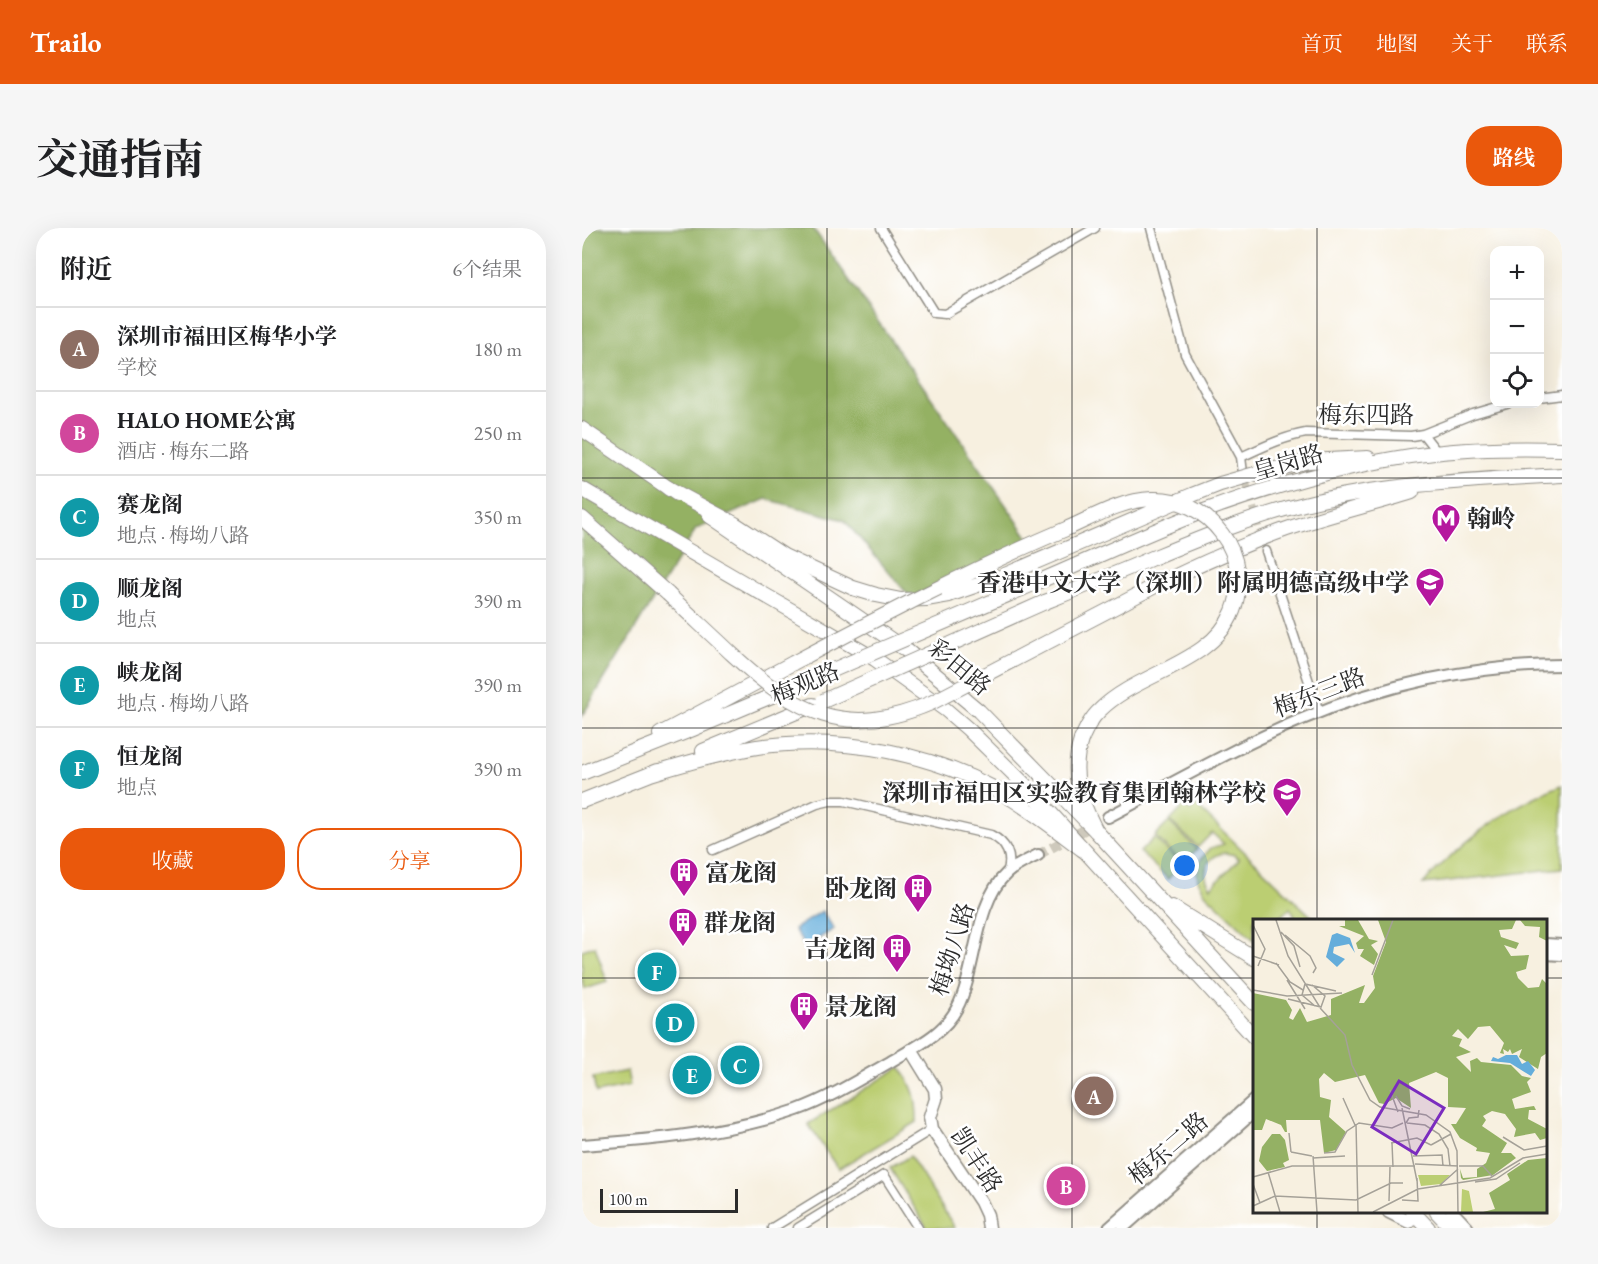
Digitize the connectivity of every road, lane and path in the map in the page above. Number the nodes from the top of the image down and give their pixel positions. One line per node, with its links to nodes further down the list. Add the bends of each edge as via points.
1 (881, 228): 2 (street, via 934,313 945,314)
2 (1095, 228)
3 (1151, 228): 11 (street, via 1185,354)
4 (1562, 395): 5 (street)
5 (1544, 397)
6 (1493, 408): 8 (street, 梅东四路)
7 (582, 429): 16 (main road, 彩田路)
8 (1423, 434): 10 (street); 11 (street, 梅东四路, via 1306,433)
9 (1562, 449): 10 (main road, 皇岗路)
10 (1437, 452): 12 (main road, 皇岗路)
11 (1241, 457): 13 (street)
12 (1403, 457): 13 (main road, via 1310,461); 20 (main road, 皇岗路, via 1269,489 1203,512)
13 (1249, 473): 16 (main road, bridge, via 998,578 949,595 901,600 853,588 784,556)
14 (1562, 475): 15 (main road, 皇岗路)
15 (1447, 482): 18 (main road, bridge, via 1287,529 1220,556 931,703 888,718 864,720 816,713 783,695); 21 (main road, 皇岗路, via 1361,492 1302,504 1210,534)
16 (668, 488): 29 (main road, 彩田路, via 913,656 979,711)
17 (582, 489): 31 (main road, 彩田路, via 912,684 999,758)
18 (582, 518)
19 (1266, 551): 23 (street)
20 (1040, 581): 24 (main road, 梅观路, bridge)
21 (1045, 602): 26 (main road, 梅观路, bridge)
22 (1562, 665): 23 (street, 梅东三路, via 1509,667 1414,683)
23 (1318, 712): 28 (street, 梅东三路)
24 (598, 767): 25 (main road, 梅观路); 29 (main road, bridge, via 855,630 1048,537 1131,502 1181,502 1197,510 1226,539 1238,573 1233,610 1215,639 1125,692 1100,709 1090,722 1075,768 1081,797)
25 (582, 773)
26 (650, 774): 27 (main road, 梅观路); 31 (main road, via 760,747 820,744 875,749 926,760 989,786)
27 (582, 801)
28 (1108, 817)
29 (1096, 831): 34 (main road, 彩田路)
30 (713, 850): 33 (street, via 817,804 844,801 991,835 1008,851)
31 (1083, 850): 41 (main road, 彩田路)
32 (1038, 855): 33 (street)
33 (1007, 873): 42 (street, 梅坳八路, via 989,900 964,992 950,1021)
34 (1158, 898): 39 (main road); 40 (main road, 彩田路)
35 (1547, 944): 36 (street)
36 (1562, 945)
37 (1547, 954): 38 (street)
38 (1562, 955)
39 (1253, 957)
40 (1253, 1002)
41 (1253, 1035)
42 (911, 1050): 45 (main road, 凯丰路, via 935,1089); 46 (street, 梅坳八路, via 824,1099 775,1117 650,1140)
43 (1253, 1102): 55 (street, 梅东二路)
44 (1253, 1113): 56 (street, 梅东二路)
45 (932, 1129): 52 (street); 54 (main road, 凯丰路, via 981,1202)
46 (582, 1145)
47 (1392, 1213): 50 (main road)
48 (1438, 1213): 58 (main road)
49 (1453, 1213): 59 (main road)
50 (1412, 1221): 57 (main road)
51 (915, 1227): 53 (street, via 884,1175)
52 (772, 1228)
53 (798, 1228)
54 (989, 1228)
55 (1109, 1228)
56 (1123, 1228)
57 (1428, 1228)
58 (1452, 1228)
59 (1467, 1228)

